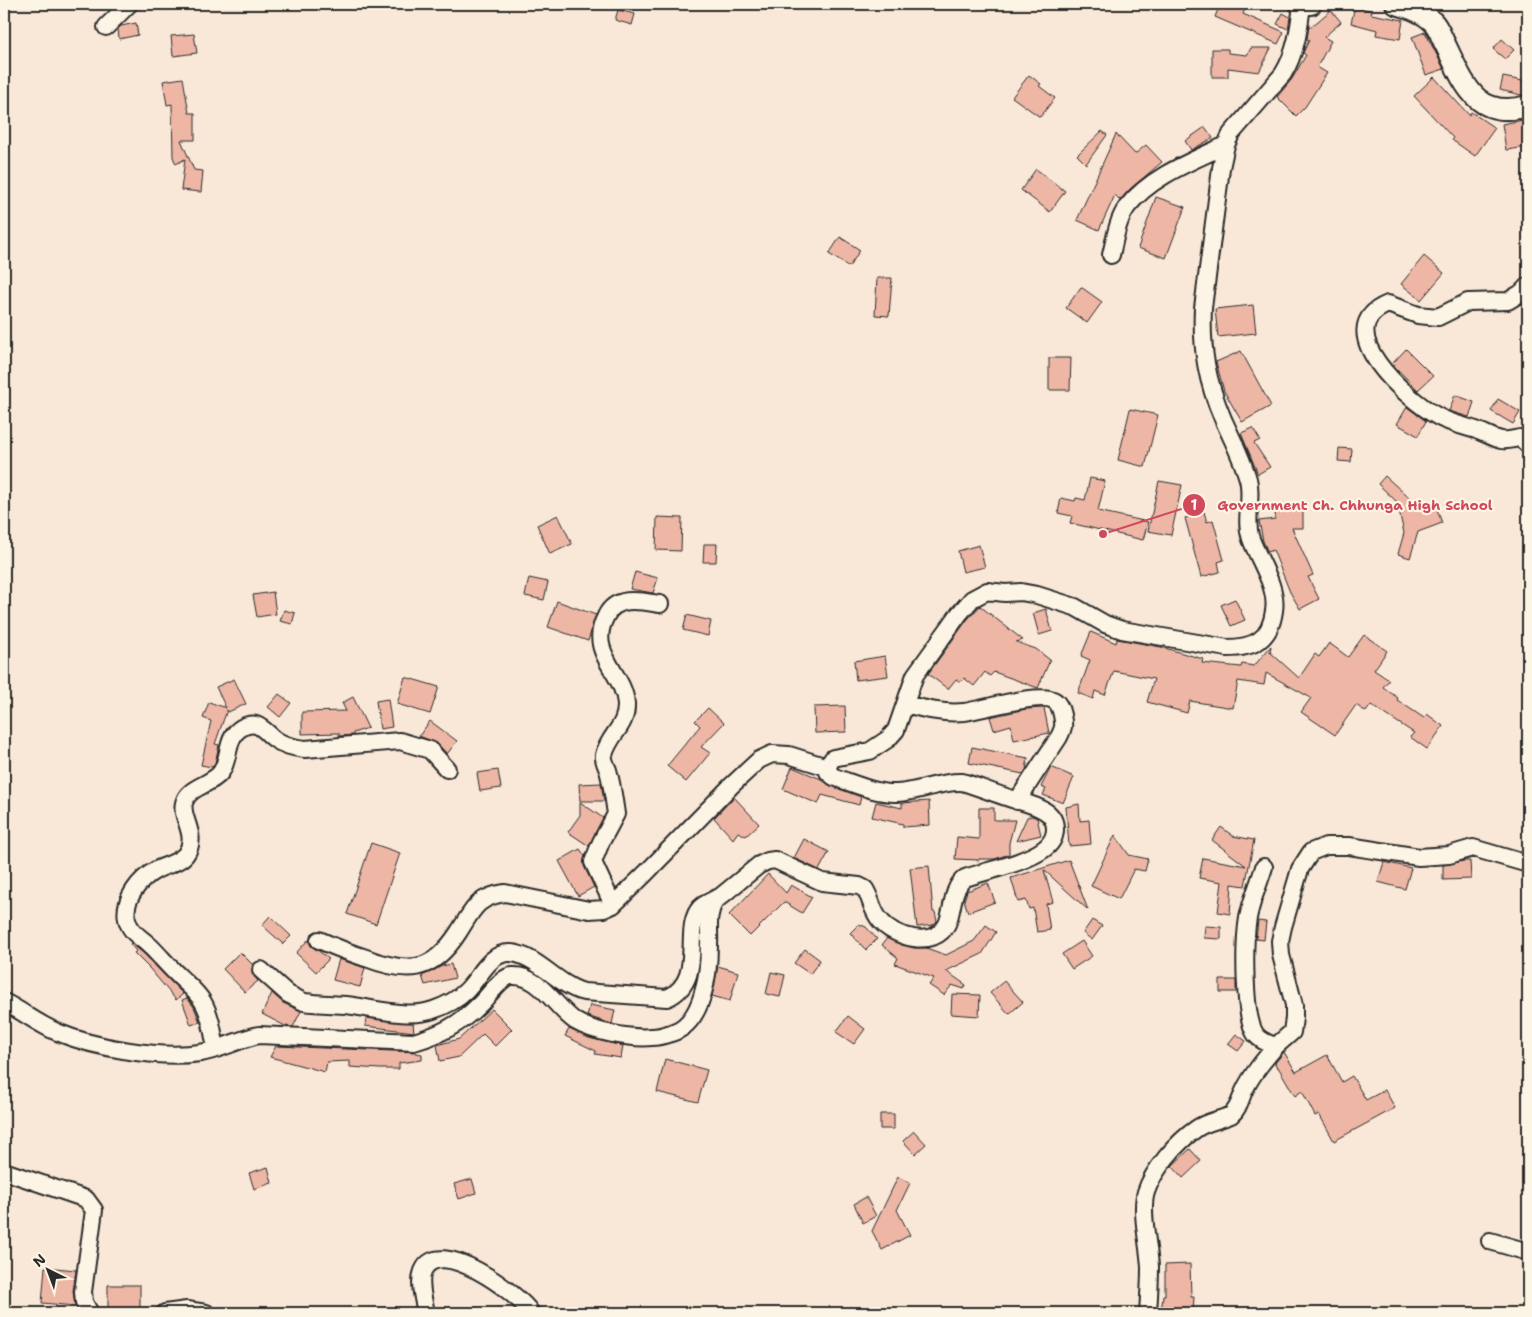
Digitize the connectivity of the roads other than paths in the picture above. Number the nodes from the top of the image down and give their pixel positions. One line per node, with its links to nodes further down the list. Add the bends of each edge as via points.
1 (129, 4): 6 (street)
2 (1305, 4): 8 (street, via 1290,64 1231,134)
3 (1396, 4): 5 (street, via 1412,8)
4 (1426, 4): 5 (street)
5 (1435, 24): 7 (street, via 1458,72 1482,103 1497,109 1515,110)
6 (106, 27)
7 (1528, 106)
8 (1226, 145): 9 (street, via 1164,176 1127,207 1118,225); 13 (street, via 1221,162 1203,308 1203,352 1207,374 1248,482 1248,526 1273,595 1271,624 1255,644 1243,648 1208,646 1122,630 1075,607 1037,594 987,591 972,599 916,675)
9 (1111, 255)
10 (1528, 286): 11 (street, via 1508,301 1468,302 1438,317 1418,315 1388,304 1377,309 1365,330 1366,341 1376,361 1416,401 1438,417 1503,441 1520,438)
11 (1528, 445)
12 (660, 604): 20 (street, via 637,600 614,605 606,614 599,636 626,702 626,716 609,741 603,758 616,814 593,862)
13 (906, 704): 14 (street, via 896,730 888,739 870,751 833,758); 16 (street, via 927,710 962,712 1003,703 1044,698 1055,700 1064,726)
14 (827, 767): 16 (street, via 834,777 890,793 962,782); 20 (street, via 789,755 772,754 760,760 735,781)
15 (447, 769): 25 (street, via 430,750 400,741 305,749 276,740 263,727 251,725 235,733 222,771 190,792 184,804 190,831 186,854 141,882 127,904 127,918 133,932 150,945 204,1002)
16 (1017, 801): 19 (street, via 1038,807 1053,818 1055,835 1052,842 1029,857 960,882 946,926 932,938 903,935 888,928 877,918 865,889 859,886 822,882 775,860 759,865)
17 (1528, 864): 24 (street, via 1474,848 1449,855 1419,857 1349,846 1326,846 1311,852 1300,869 1280,941 1294,1018 1292,1032)
18 (1264, 867): 24 (street, via 1248,917 1245,958 1248,1013 1257,1036)
19 (721, 896): 22 (street, via 699,909 694,924 689,970 682,987 667,998 575,990 545,969 512,953 498,955 492,960 460,997 421,1013 304,1002 288,994); 25 (street, via 710,909 709,957 698,1007 691,1020 678,1031 654,1038 592,1029 576,1021 532,981 510,975 458,1024 414,1042 259,1035)
20 (613, 905): 21 (street, via 604,910 589,910 505,893 493,894 471,912 449,946 436,959 411,969 388,966 339,950)
21 (320, 940)
22 (261, 970)
23 (4, 1002): 25 (street, via 59,1032 96,1044 138,1052 176,1054)
24 (1276, 1046): 34 (street, via 1262,1061 1235,1111 1196,1129 1168,1156 1146,1191 1144,1213 1150,1268)
25 (216, 1049)
26 (4, 1171): 29 (street, via 86,1199 94,1210 83,1292)
27 (1490, 1241): 28 (street)
28 (1528, 1252)
29 (88, 1313)
30 (165, 1313): 31 (street, via 187,1310)
31 (206, 1313)
32 (426, 1313): 33 (street, via 421,1279 430,1262 443,1259 465,1264 488,1277 514,1294)
33 (531, 1313)
34 (1148, 1313)

